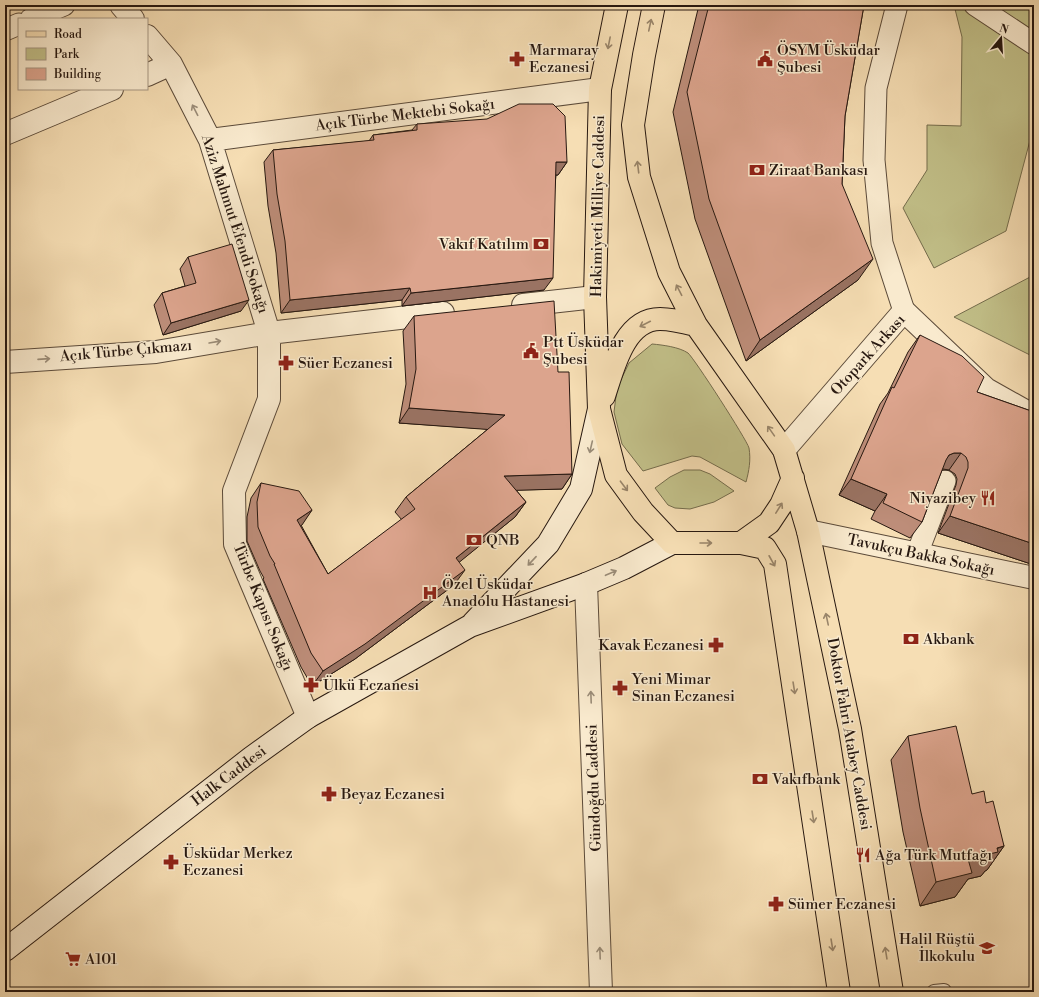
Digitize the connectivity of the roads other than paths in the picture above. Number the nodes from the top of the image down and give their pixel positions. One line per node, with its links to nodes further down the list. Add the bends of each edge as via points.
1 (64, 5): 7 (street)
2 (121, 5): 8 (street)
3 (617, 5): 15 (main road, Hakimiyeti Milliye Caddesi, one-way to 15)
4 (654, 5): 23 (main road, one-way to 4, via 669,272 639,177 632,125)
5 (897, 5): 22 (street, via 876,88 874,160 882,243)
6 (975, 5): 12 (street)
7 (33, 18)
8 (132, 18)
9 (18, 24): 10 (street)
10 (5, 30)
11 (148, 37): 13 (street, Aziz Mahmut Efendi Sokağı)
12 (1034, 44)
13 (171, 64): 14 (street); 18 (street, Aziz Mahmut Efendi Sokağı, one-way to 13)
14 (148, 74)
15 (600, 89): 18 (street, Açık Türbe Mektebi Sokağı); 19 (main road, Hakimiyeti Milliye Caddesi)
16 (110, 90): 17 (street)
17 (5, 134)
18 (210, 140): 24 (street, Aziz Mahmut Efendi Sokağı)
19 (596, 297): 20 (street); 26 (main road, Hakimiyeti Milliye Caddesi)
20 (502, 307)
21 (464, 311): 24 (street, Açık Türbe Çıkmazı)
22 (904, 311): 27 (street, Otopark Arkası, via 986,389); 28 (street, Otopark Arkası)
23 (696, 325): 26 (main road, one-way to 26, via 658,319 643,323 626,338 620,349); 28 (main road, Doktor Fahri Atabey Caddesi, one-way to 23)
24 (269, 332): 25 (street, Açık Türbe Çıkmazı, one-way to 24, via 156,352); 38 (street, Türbe Kapısı Sokağı, via 269,399 234,492 235,544)
25 (5, 362)
26 (600, 409): 32 (main road, Hakimiyeti Milliye Caddesi, one-way to 32, via 616,475 643,512); 37 (street, Halk Caddesi, one-way to 37, via 581,488 548,544)
27 (1034, 416)
28 (784, 450): 29 (main road, Doktor Fahri Atabey Caddesi)
29 (793, 478): 31 (main road, Doktor Fahri Atabey Caddesi); 33 (main road, one-way to 29, via 769,522 781,505)
30 (945, 481): 34 (street)
31 (808, 531): 34 (street, Tavukçu Bakka Sokağı); 42 (main road, Doktor Fahri Atabey Caddesi, one-way to 31, via 850,729)
32 (672, 543): 33 (main road, one-way to 33); 36 (street, Halk Caddesi, one-way to 32)
33 (741, 543): 41 (main road, one-way to 41, via 765,548 775,564)
34 (917, 554): 35 (street, Tavukçu Bakka Sokağı)
35 (1034, 578)
36 (586, 584): 37 (street, Halk Caddesi); 40 (street, Gündoğdu Caddesi, one-way to 36)
37 (470, 626): 38 (street, Halk Caddesi)
38 (308, 717): 39 (street, Halk Caddesi, via 251,758)
39 (5, 950)
40 (601, 992)
41 (839, 992)
42 (892, 992)

